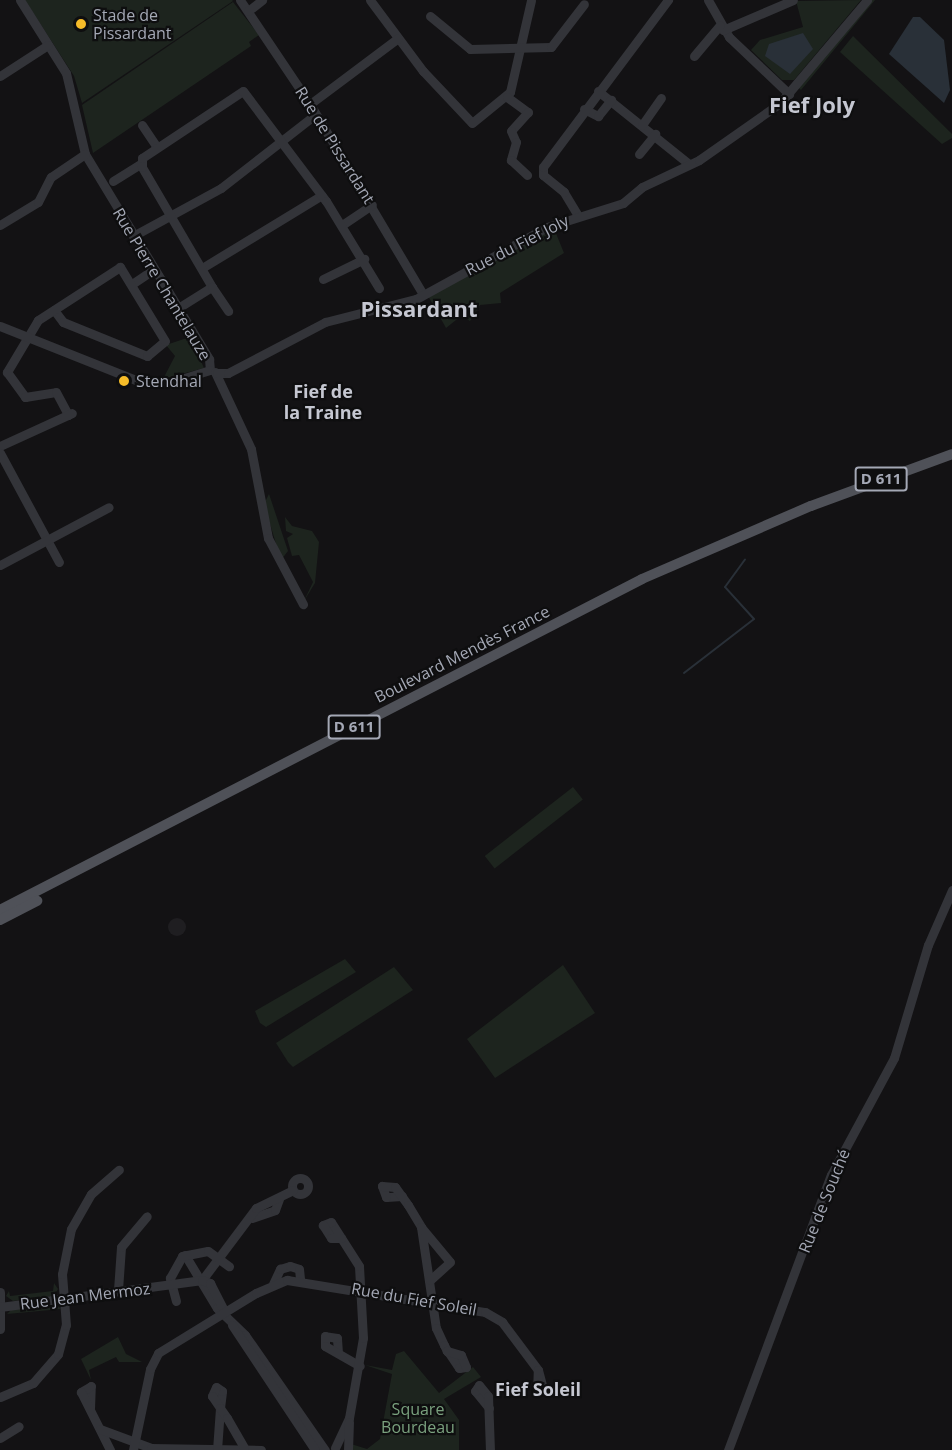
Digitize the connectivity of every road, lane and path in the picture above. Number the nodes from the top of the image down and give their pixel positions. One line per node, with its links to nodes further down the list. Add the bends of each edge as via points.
1 (20, 0): 15 (street, Rue Pierre Chantelauze)
2 (240, 0): 11 (street, Rue de Pissardant)
3 (262, 0): 11 (street)
4 (370, 0): 14 (street)
5 (531, 0): 16 (street)
6 (668, 0): 19 (street)
7 (708, 0): 13 (street)
8 (794, 0): 13 (street)
9 (867, 0): 20 (street, Rue du Fief Joly)
10 (584, 4): 16 (street, via 556,46)
11 (248, 11): 24 (street, Rue de Pissardant)
12 (430, 16): 16 (street, via 470,49)
13 (721, 28): 17 (street); 20 (street)
14 (397, 39): 21 (street, via 469,122 476,123); 24 (street)
15 (48, 45): 18 (street); 32 (street, Rue Pierre Chantelauze, via 71,85)
16 (520, 49): 21 (street)
17 (694, 56)
18 (0, 76)
19 (598, 91): 23 (street); 25 (street)
20 (789, 94): 35 (street, Rue du Fief Joly)
21 (507, 97): 36 (street, via 528,112 511,131 516,142 511,160)
22 (661, 98): 28 (street)
23 (611, 100): 25 (street, via 598,116); 28 (street)
24 (310, 104): 26 (street, Rue de Pissardant)
25 (584, 109): 40 (street, via 542,170)
26 (316, 114): 30 (street); 39 (street, Rue de Pissardant)
27 (142, 124): 31 (street)
28 (642, 124): 29 (street)
29 (655, 134): 33 (street); 35 (street)
30 (282, 142): 31 (street, via 243,91); 38 (street); 41 (street)
31 (156, 146): 34 (street)
32 (85, 154): 42 (street, via 51,177 38,202); 44 (street, Rue Pierre Chantelauze)
33 (639, 154)
34 (142, 163): 37 (street); 41 (street)
35 (689, 164): 40 (street, Rue du Fief Joly, via 642,187 623,203)
36 (526, 175)
37 (113, 181)
38 (322, 195): 43 (street); 46 (street)
39 (372, 206): 43 (street); 52 (street, Rue de Pissardant)
40 (577, 214): 52 (street, Rue du Fief Joly)
41 (172, 216): 44 (street); 46 (street)
42 (0, 225)
43 (342, 225): 45 (street)
44 (133, 236): 47 (street, Rue Pierre Chantelauze)
45 (364, 260): 48 (street); 51 (street)
46 (202, 268): 50 (street)
47 (153, 270): 49 (street); 53 (street, Rue Pierre Chantelauze)
48 (323, 279)
49 (132, 284): 54 (street, via 120,267); 54 (street, via 165,341 147,356 63,322)
50 (212, 287): 53 (street); 55 (street)
51 (379, 288)
52 (423, 294): 58 (street, Rue du Fief Joly, via 325,322 228,373)
53 (178, 308): 58 (street, Rue Pierre Chantelauze)
54 (54, 310): 57 (street, via 39,320)
55 (228, 310)
56 (0, 326): 57 (street)
57 (29, 338): 58 (street, Rue du Fief Joly, via 145,382 200,377); 59 (street, via 23,353 8,365 8,375 25,397 56,392 70,414)
58 (213, 371): 67 (street, Rue Pierre Chantelauze, via 251,449 268,538)
59 (0, 446)
60 (0, 453): 64 (street)
61 (952, 454): 68 (main road, Boulevard Mendès France / D 611, via 811,506 642,579)
62 (952, 459): 70 (main road, Boulevard Mendès France / D 611, via 762,530 644,583)
63 (109, 507): 64 (street)
64 (47, 541): 65 (street); 66 (street)
65 (59, 562)
66 (0, 565)
67 (303, 604)
68 (68, 878): 71 (main road); 72 (main road, Boulevard Mendès France / D 611)
69 (952, 890): 116 (street, Rue de Souché, via 928,945 894,1058 831,1175)
70 (49, 892): 73 (main road, Boulevard Mendès France / D 611); 74 (main road)
71 (0, 903)
72 (0, 910)
73 (0, 915)
74 (0, 920)
75 (119, 1170): 92 (street, via 92,1194 75,1219 65,1250)
76 (293, 1190): 82 (street, via 279,1199 268,1200)
77 (402, 1196): 79 (street)
78 (147, 1216): 89 (street, via 121,1247)
79 (421, 1227): 86 (street); 86 (street, via 450,1262)
80 (341, 1238): 90 (street, via 358,1266)
81 (185, 1255): 82 (street, via 204,1250); 85 (street); 88 (street, via 173,1267)
82 (219, 1255): 83 (street); 85 (street)
83 (229, 1266)
84 (300, 1279): 87 (street, Rue du Fief Soleil); 87 (street, Rue du Fief Soleil, via 299,1269 290,1266 280,1269); 90 (street, Rue du Fief Soleil)
85 (202, 1280): 88 (street, Rue Jean Mermoz); 96 (street)
86 (430, 1280): 94 (street)
87 (273, 1284): 96 (street, Rue du Fief Soleil)
88 (170, 1286): 89 (street, Rue Jean Mermoz); 93 (street)
89 (118, 1290): 92 (street, Rue Jean Mermoz)
90 (362, 1290): 94 (street, Rue du Fief Soleil); 100 (street)
91 (0, 1292): 95 (street)
92 (64, 1298): 95 (street, Rue Jean Mermoz); 102 (street, via 65,1335 53,1363 27,1388)
93 (176, 1301)
94 (431, 1302): 98 (street); 101 (street, Rue du Fief Soleil, via 496,1317)
95 (1, 1306): 97 (street)
96 (226, 1314): 108 (street, Rue du Fief Soleil, via 155,1358); 113 (street); 114 (street)
97 (0, 1329)
98 (447, 1351)
99 (338, 1353): 100 (street)
100 (360, 1366): 114 (street, via 348,1420)
101 (538, 1370)
102 (0, 1397)
103 (489, 1408): 115 (street)
104 (90, 1409): 106 (street)
105 (19, 1426): 107 (street)
106 (100, 1429): 108 (street); 111 (street)
107 (0, 1438)
108 (134, 1447): 110 (street)
109 (244, 1447): 110 (street); 110 (street, via 220,1408); 112 (street)
110 (217, 1448)
111 (110, 1450)
112 (261, 1450)
113 (315, 1450)
114 (336, 1450)
115 (490, 1450)
116 (728, 1450)

